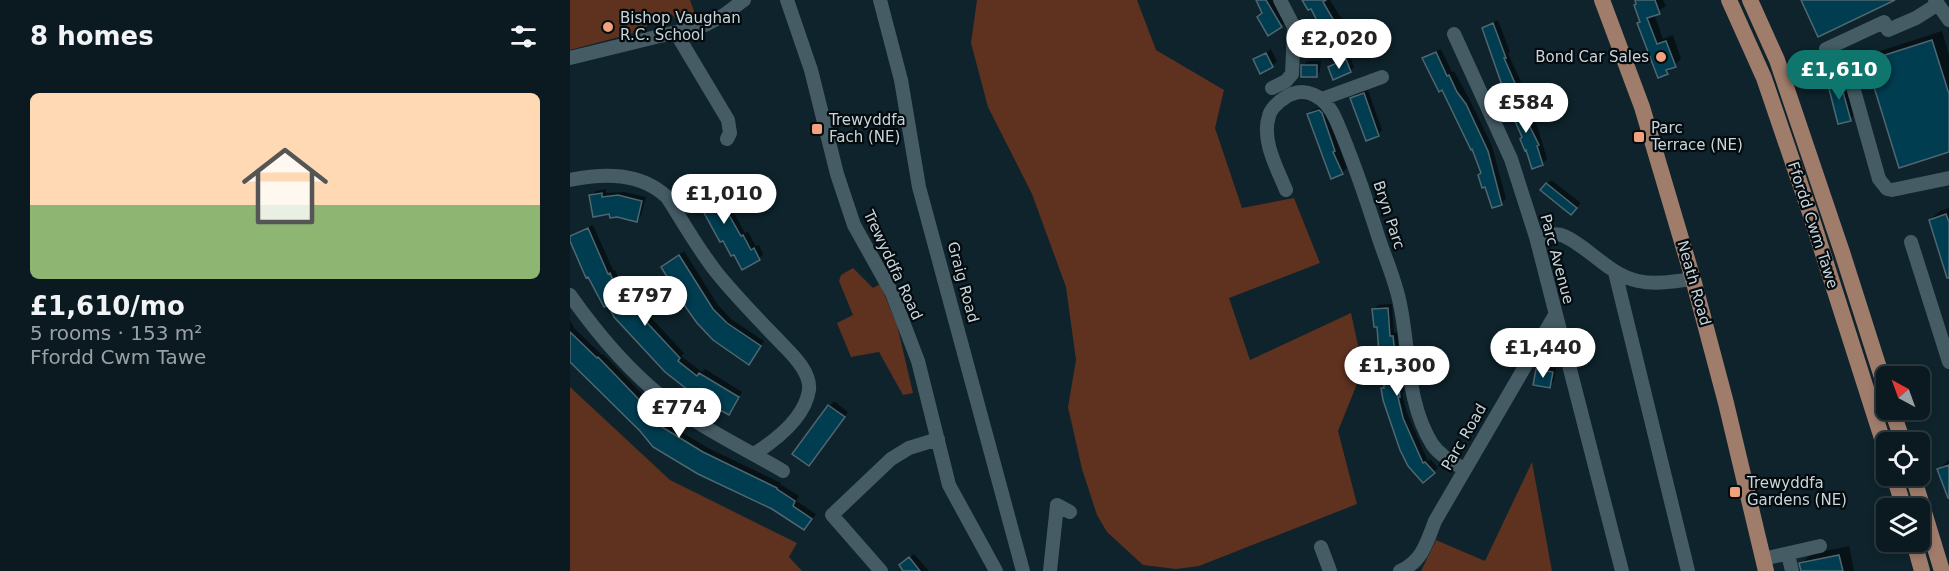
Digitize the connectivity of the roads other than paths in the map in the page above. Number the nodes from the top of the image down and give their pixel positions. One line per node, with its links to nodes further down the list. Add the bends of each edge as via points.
1 (744, 0): 10 (street, via 705,25)
2 (787, 0): 31 (street, Trewyddfa Road, via 811,70 854,225 892,293 918,361)
3 (880, 0): 44 (street, Graig Road, via 920,187)
4 (1280, 0): 16 (street, via 1294,27 1292,74)
5 (1602, 0): 25 (main road, Neath Road, via 1642,107)
6 (1729, 0): 30 (main road, Ffordd Cwm Tawe, via 1764,78)
7 (1750, 0): 29 (main road, Ffordd Cwm Tawe, via 1777,60)
8 (1936, 2): 9 (street); 12 (street, via 1916,18 1888,30 1884,21)
9 (1949, 20)
10 (676, 33): 13 (street); 18 (street, via 728,120)
11 (1454, 34): 22 (street, Parc Avenue, via 1511,159)
12 (1826, 49)
13 (570, 57)
14 (1382, 77): 17 (street)
15 (1851, 80): 19 (street, via 1882,185 1892,190)
16 (1272, 88)
17 (1322, 99): 21 (street, via 1304,91 1289,94 1269,115 1267,135); 33 (street, Bryn Parc, via 1333,112 1354,161 1400,301 1410,385 1419,416 1433,445)
18 (727, 139)
19 (1949, 178)
20 (570, 180): 32 (street, via 626,176 657,188 716,271 797,359 810,388 803,406 774,442)
21 (1286, 190)
22 (1536, 237): 24 (street, via 1563,235); 27 (street, Parc Avenue)
23 (1911, 242): 28 (street)
24 (1615, 272): 25 (street, via 1656,284); 49 (street)
25 (1693, 279): 41 (main road, Neath Road)
26 (570, 295): 32 (street, via 610,347 662,397)
27 (1555, 315): 33 (street, Parc Road); 48 (street, Parc Avenue)
28 (1949, 362)
29 (1878, 366)
30 (1880, 432)
31 (938, 440): 42 (street, via 909,448 891,459 832,515); 43 (street, Trewyddfa Road, via 949,485)
32 (754, 454): 34 (street)
33 (1464, 469): 47 (street, Parc Road, via 1421,556)
34 (783, 471)
35 (1916, 486): 52 (main road)
36 (1071, 512): 45 (street, via 1057,505)
37 (1820, 546): 40 (street)
38 (1321, 547): 46 (street)
39 (1917, 552): 51 (main road)
40 (1788, 554): 41 (street); 50 (street)
41 (1765, 565)
42 (881, 571)
43 (996, 571)
44 (1023, 571)
45 (1050, 571)
46 (1330, 571)
47 (1400, 571)
48 (1622, 571)
49 (1688, 571)
50 (1792, 571)
51 (1922, 571)
52 (1942, 571)

